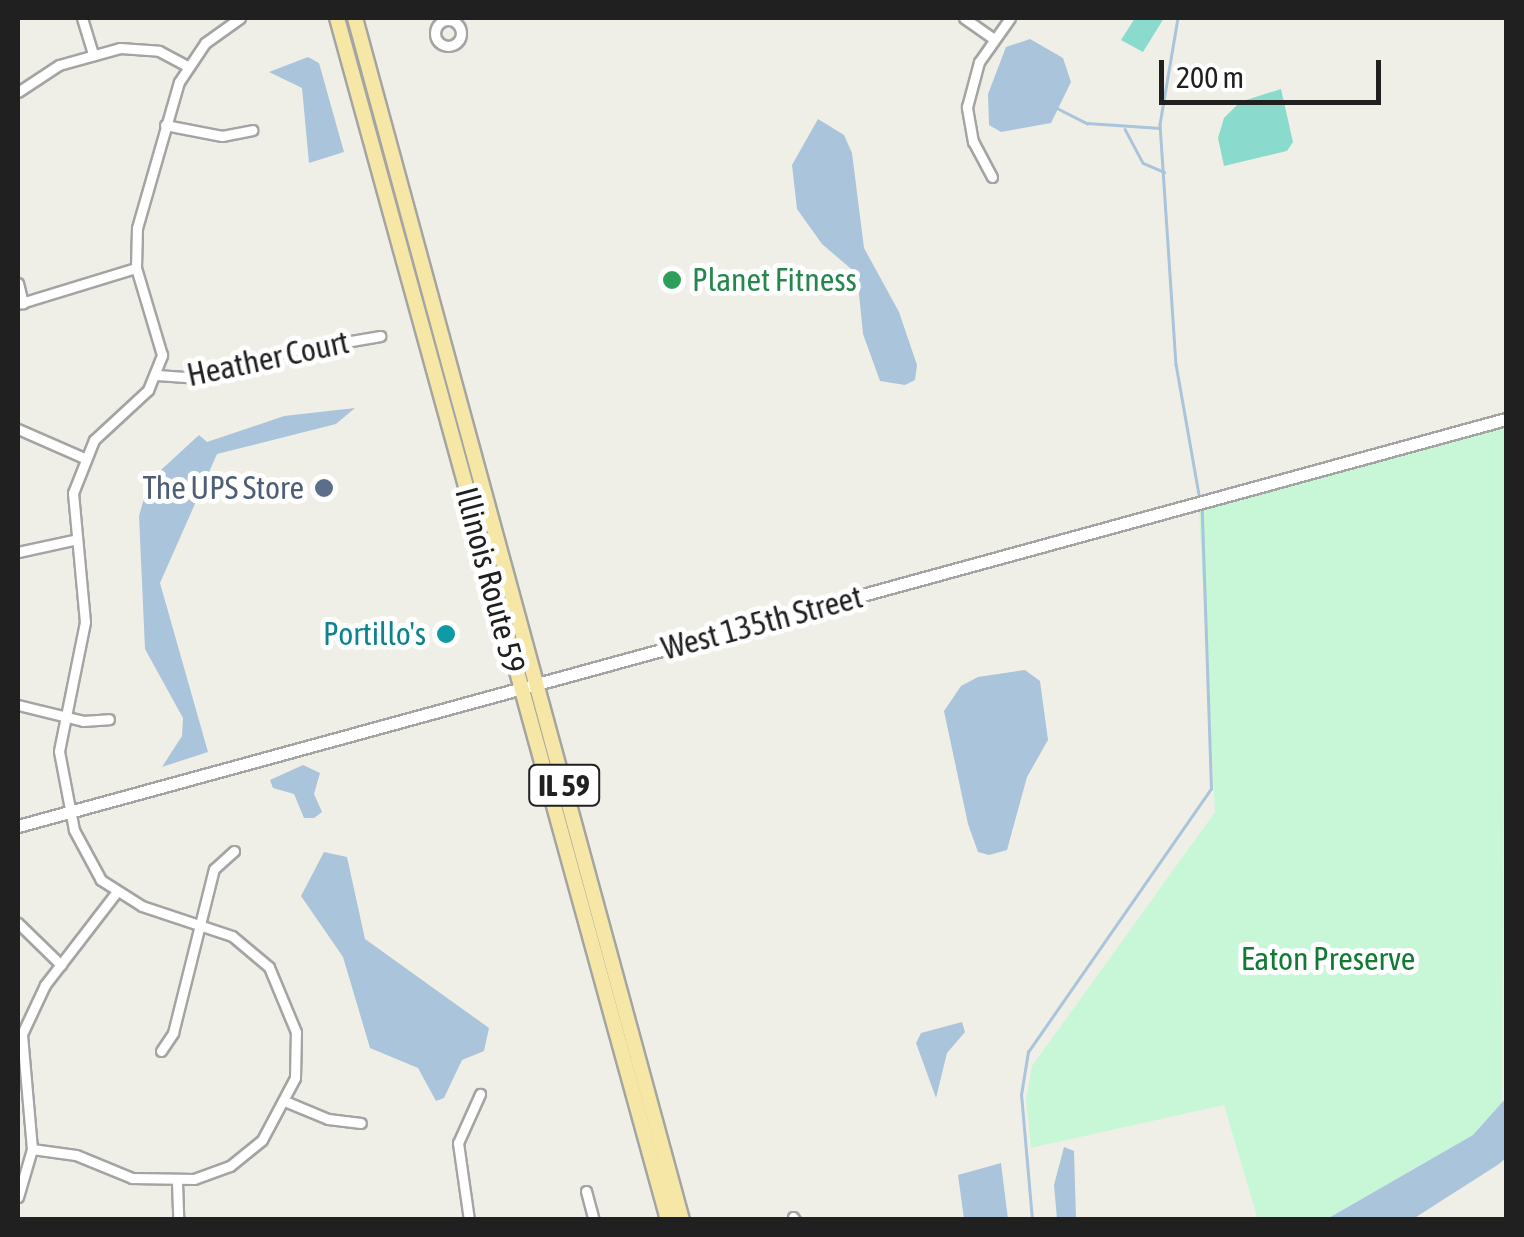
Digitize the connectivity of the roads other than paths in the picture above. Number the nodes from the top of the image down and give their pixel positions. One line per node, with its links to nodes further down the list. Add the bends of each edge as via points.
1 (82, 18): 8 (street)
2 (240, 18): 9 (street)
3 (337, 18): 14 (main road, Illinois Route 59 / IL 59)
4 (356, 18): 15 (main road, Illinois Route 59 / IL 59)
5 (964, 18): 7 (street)
6 (1010, 18): 7 (street)
7 (994, 39): 13 (street, via 975,73 967,107 974,142)
8 (93, 55): 9 (street, via 139,48); 10 (street, via 59,65)
9 (187, 66): 11 (street)
10 (18, 92)
11 (166, 125): 12 (street, via 222,136); 16 (street, via 137,228)
12 (252, 130)
13 (992, 178)
14 (388, 202): 15 (main road); 27 (main road, Illinois Route 59 / IL 59)
15 (407, 204): 26 (main road, Illinois Route 59 / IL 59)
16 (136, 268): 18 (street); 20 (street, via 160,336)
17 (18, 283): 18 (street)
18 (20, 304)
19 (380, 336): 20 (street, Heather Court, via 269,354 200,378)
20 (156, 375): 23 (street)
21 (1506, 418): 26 (street, West 135th Street)
22 (18, 429): 23 (street)
23 (84, 458): 24 (street, via 73,492)
24 (73, 540): 25 (street); 29 (street, via 84,622)
25 (18, 552)
26 (536, 685): 27 (street, West 135th Street); 39 (main road, Illinois Route 59 / IL 59)
27 (520, 689): 31 (street, West 135th Street); 37 (main road, Illinois Route 59 / IL 59)
28 (18, 705): 29 (street)
29 (64, 717): 30 (street); 31 (street, via 58,751)
30 (109, 719)
31 (70, 812): 32 (street, West 135th Street); 34 (street, via 86,860)
32 (18, 826)
33 (234, 851): 36 (street, via 214,869)
34 (115, 894): 36 (street); 38 (street)
35 (18, 923): 38 (street)
36 (200, 923): 41 (street, via 174,1033); 43 (street, via 251,949 282,988 298,1054)
37 (593, 958): 39 (main road); 52 (main road, Illinois Route 59 / IL 59)
38 (61, 965): 40 (street)
39 (614, 978): 53 (main road, Illinois Route 59 / IL 59)
40 (20, 1034): 45 (street)
41 (161, 1051)
42 (480, 1094): 50 (street, via 458,1143)
43 (287, 1102): 44 (street, via 328,1119); 46 (street, via 248,1154 211,1174)
44 (361, 1123)
45 (32, 1149): 46 (street, via 76,1156 132,1178); 48 (street)
46 (176, 1182): 49 (street)
47 (586, 1191): 51 (street)
48 (18, 1197)
49 (178, 1220)
50 (469, 1220)
51 (594, 1220)
52 (668, 1220)
53 (682, 1220)

